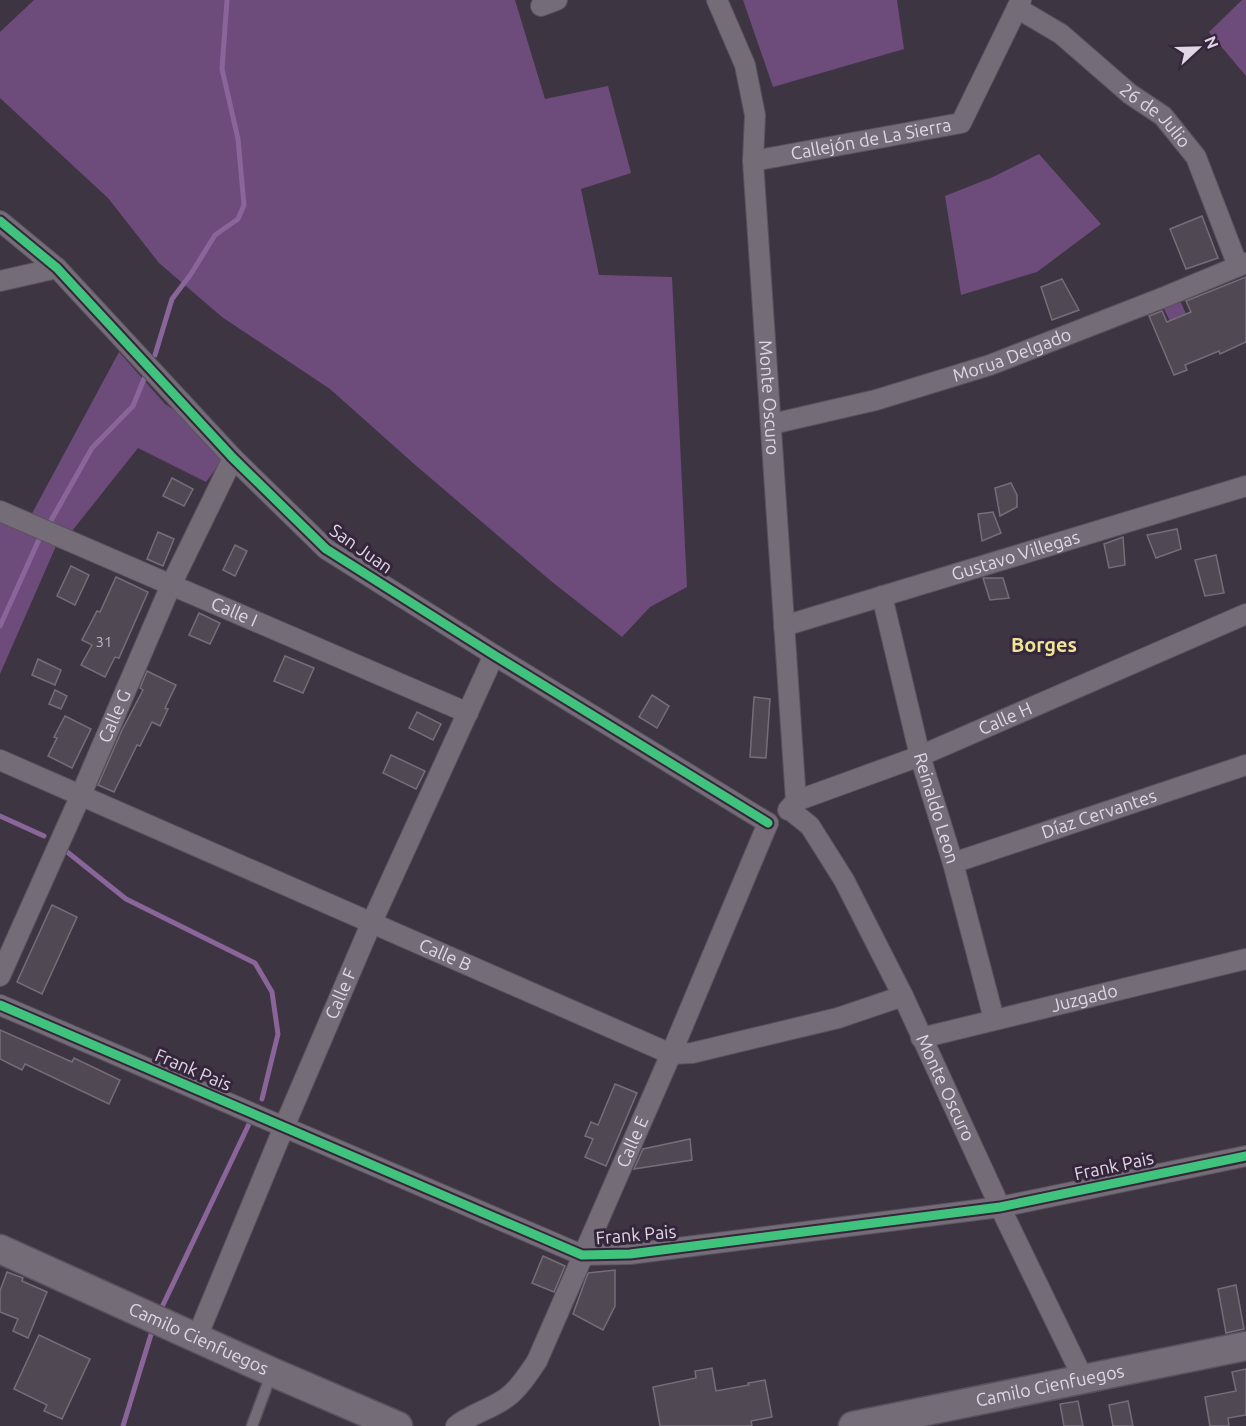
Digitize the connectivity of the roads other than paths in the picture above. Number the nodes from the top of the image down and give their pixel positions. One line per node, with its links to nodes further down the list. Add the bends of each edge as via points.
1 (717, 0): 3 (street, Monte Oscuro, via 745,65 755,115)
2 (1019, 4): 3 (street, Callejón de La Sierra, via 961,123); 5 (street, 26 de Julio, via 1163,116 1196,157)
3 (753, 161): 8 (street, Monte Oscuro)
4 (0, 221): 6 (street, San Juan)
5 (1242, 265): 8 (street, Morua Delgado, via 990,365 876,400)
6 (57, 268): 7 (street); 9 (street, San Juan)
7 (0, 281)
8 (772, 424): 15 (street, Monte Oscuro)
9 (233, 458): 12 (street, Calle G); 16 (street, San Juan, via 326,549)
10 (1246, 486): 13 (street, Gustavo Villegas)
11 (0, 511): 12 (street, Calle I)
12 (171, 585): 17 (street, Calle I); 21 (street, Calle G)
13 (882, 596): 15 (street, Gustavo Villegas); 18 (street, Reinaldo Leon)
14 (1246, 614): 18 (street, Calle H)
15 (784, 626): 22 (street, Monte Oscuro)
16 (494, 655): 17 (street, Calle F); 23 (street, San Juan)
17 (468, 713): 25 (street, Calle F)
18 (920, 756): 22 (street, Calle H); 24 (street, Reinaldo Leon)
19 (0, 760): 21 (street, Calle B)
20 (1246, 765): 24 (street, Díaz Cervantes)
21 (80, 797): 25 (street, Calle B); 27 (street, Calle G)
22 (793, 805): 23 (street, Calle H); 28 (street, Monte Oscuro, via 824,847)
23 (768, 823): 32 (street, Calle E)
24 (953, 863): 30 (street, Reinaldo Leon)
25 (371, 924): 32 (street, Calle B); 33 (street, Calle F)
26 (1246, 959): 30 (street, Juzgado)
27 (0, 976)
28 (903, 996): 31 (street, Monte Oscuro); 32 (street, Calle B, via 838,1018 692,1053)
29 (0, 1005): 33 (street, Frank Pais)
30 (994, 1019): 31 (street, Juzgado)
31 (921, 1038): 35 (street, Monte Oscuro)
32 (671, 1054): 37 (street, Calle E)
33 (284, 1127): 37 (street, Frank Pais); 38 (street, Calle F)
34 (1246, 1156): 35 (street, Frank Pais)
35 (1000, 1207): 37 (street, Frank Pais, via 630,1254); 41 (street, Monte Oscuro)
36 (0, 1248): 38 (street, Camilo Cienfuegos)
37 (582, 1255): 44 (street, Calle E, via 537,1361 523,1382 509,1396)
38 (197, 1337): 40 (street, Camilo Cienfuegos)
39 (1246, 1346): 41 (street, Camilo Cienfuegos)
40 (272, 1372): 42 (lane); 43 (street, Camilo Cienfuegos)
41 (1083, 1378): 45 (street, Camilo Cienfuegos)
42 (252, 1426)
43 (398, 1426)
44 (456, 1426)
45 (853, 1426)

